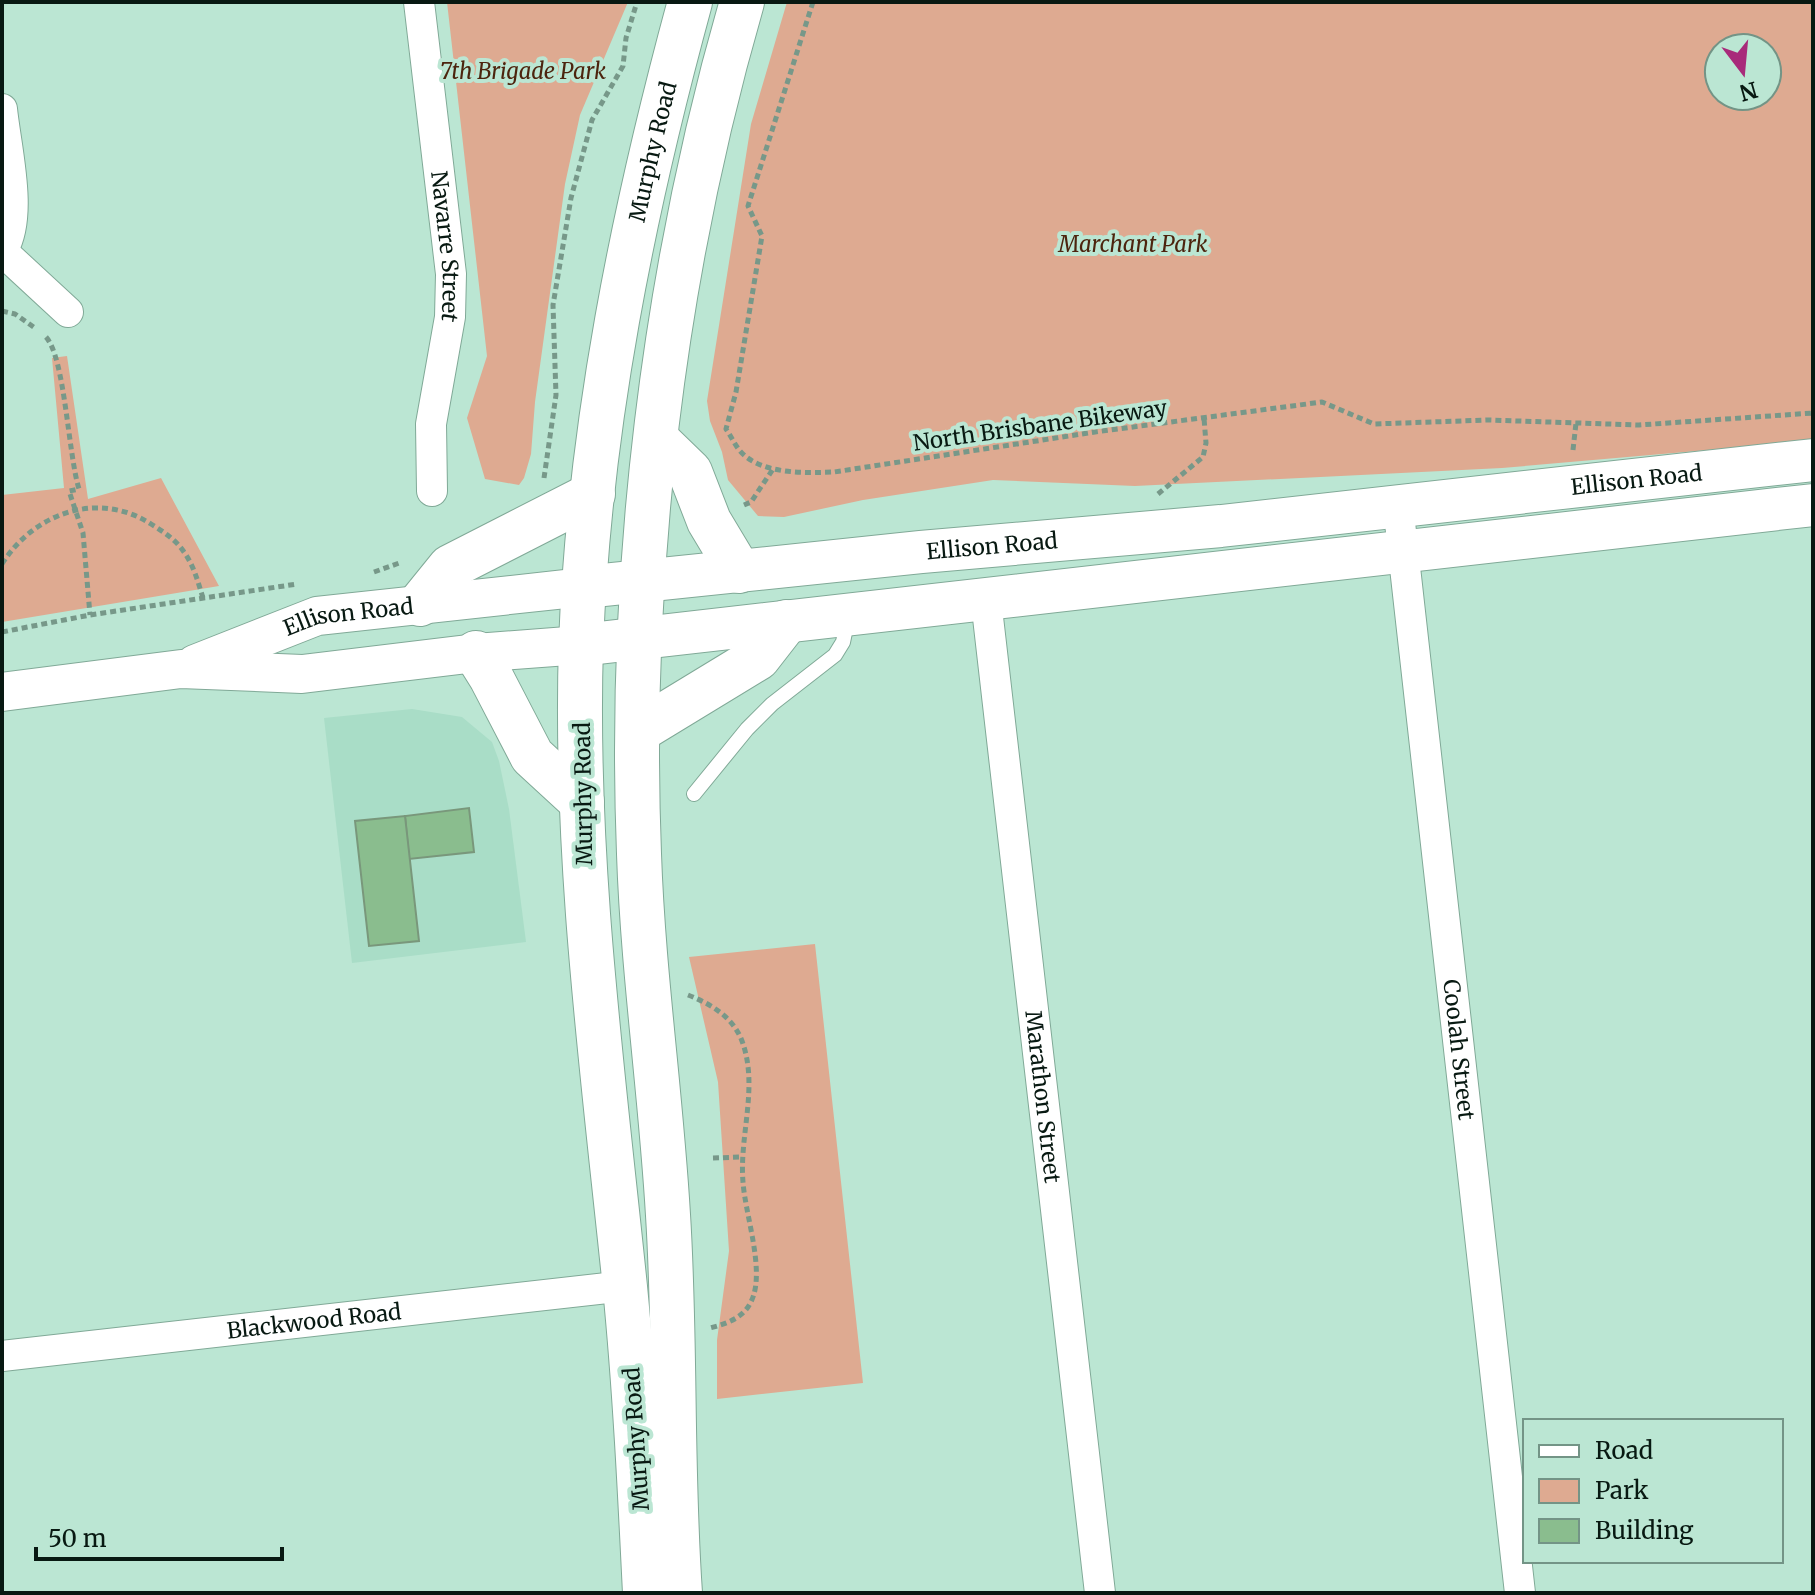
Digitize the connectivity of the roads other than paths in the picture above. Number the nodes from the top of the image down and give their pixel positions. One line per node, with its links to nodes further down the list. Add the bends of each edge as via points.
1 (419, 2): 9 (street, Navarre Street, via 451,274 450,317 431,424)
2 (690, 2): 10 (main road, Murphy Road, via 630,243)
3 (742, 2): 7 (main road, Murphy Road, via 698,179)
4 (2, 109): 5 (street, via 13,220)
5 (2, 251): 6 (street)
6 (68, 312)
7 (656, 439): 14 (main road, via 690,472 709,521); 15 (main road, Murphy Road)
8 (1813, 460): 11 (main road, Ellison Road)
9 (432, 491)
10 (593, 494): 16 (main road, Murphy Road); 18 (main road, via 450,567)
11 (1398, 505): 13 (street, Coolah Street); 14 (main road, Ellison Road)
12 (1813, 505): 13 (main road, Ellison Road)
13 (1403, 553): 17 (main road, Ellison Road); 34 (street, Coolah Street)
14 (739, 571): 15 (main road, Ellison Road)
15 (643, 581): 16 (main road, Ellison Road); 21 (main road, Murphy Road)
16 (584, 587): 18 (street, Ellison Road); 22 (main road, Murphy Road)
17 (986, 600): 19 (main road, Ellison Road); 33 (street, Marathon Street)
18 (420, 604): 24 (street, Ellison Road, via 317,616)
19 (848, 615): 20 (main road, Ellison Road); 27 (lane, via 835,655 772,704)
20 (786, 622): 21 (main road, Ellison Road); 26 (main road, via 758,658)
21 (640, 638): 22 (main road, Ellison Road); 26 (main road, Murphy Road)
22 (581, 645): 23 (street, Ellison Road); 28 (main road, Murphy Road)
23 (476, 653): 24 (street, Ellison Road, via 302,674); 28 (main road, via 532,756)
24 (181, 669): 25 (street, Ellison Road)
25 (2, 692)
26 (638, 731): 32 (main road, Murphy Road, via 642,927 668,1215)
27 (694, 794)
28 (582, 802): 29 (main road, Murphy Road, via 593,991)
29 (625, 1286): 30 (street, Blackwood Road); 31 (main road, Murphy Road)
30 (2, 1356)
31 (645, 1593)
32 (680, 1593)
33 (1100, 1593)
34 (1520, 1593)

